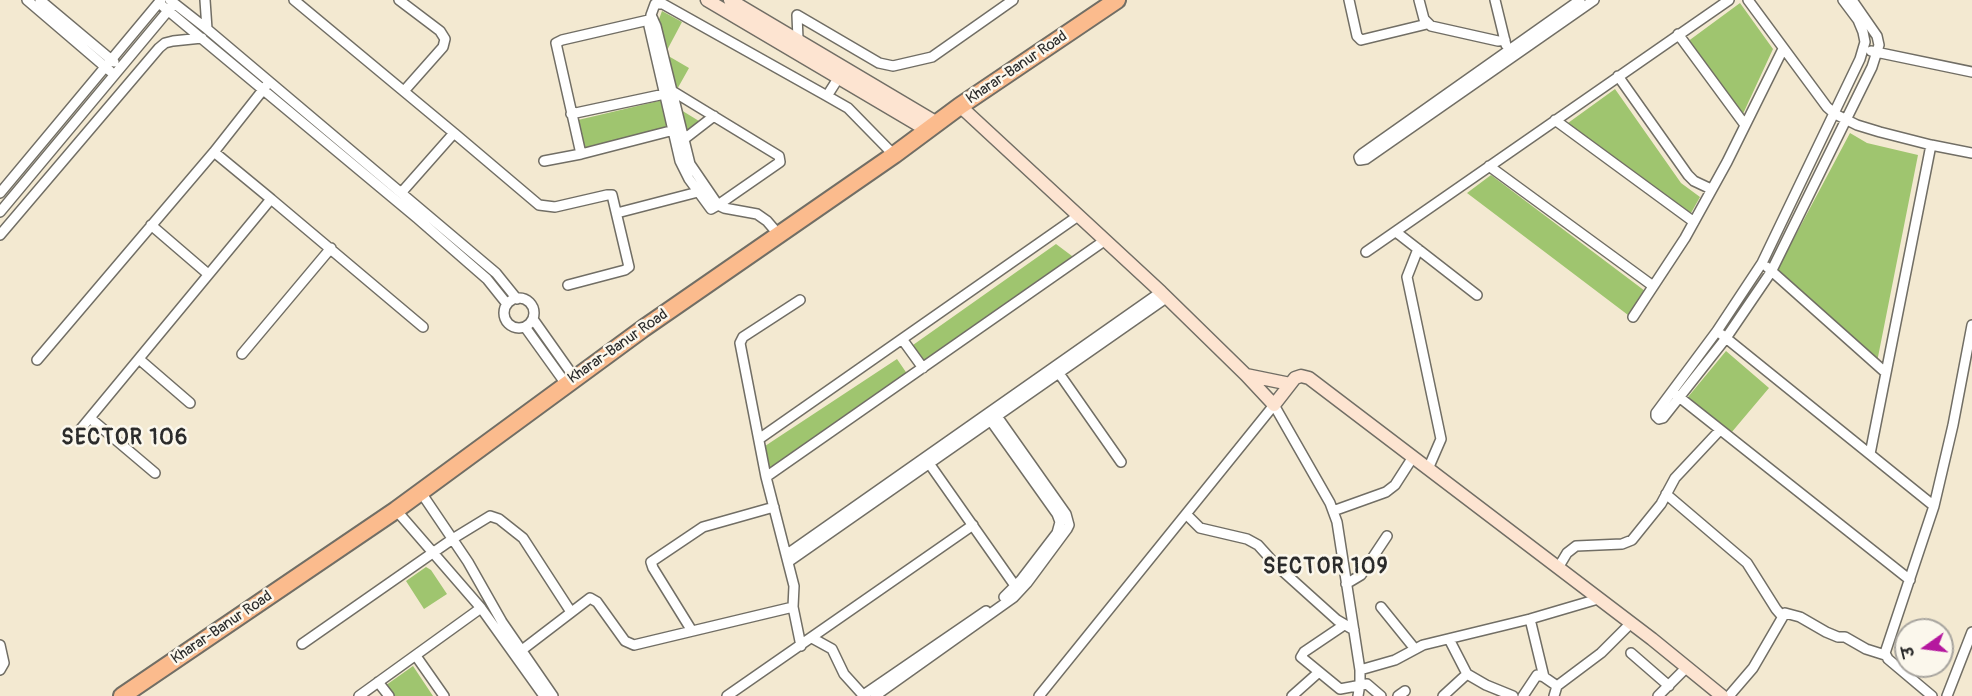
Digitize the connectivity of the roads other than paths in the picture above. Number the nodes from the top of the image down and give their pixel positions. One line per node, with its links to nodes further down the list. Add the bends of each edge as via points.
1 (27, 0): 32 (street)
2 (40, 0): 32 (street)
3 (205, 0): 23 (street)
4 (294, 0): 38 (street)
5 (706, 0): 36 (street)
6 (730, 0): 26 (street)
7 (1013, 0): 26 (street, via 932,57 893,66 879,63 797,15)
8 (1117, 0): 42 (highway, Kharar-Banur Road)
9 (1349, 0): 22 (street, via 1361,40)
10 (1419, 0): 22 (street)
11 (1495, 0): 27 (street)
12 (1580, 0): 30 (street)
13 (1594, 0): 41 (street)
14 (1729, 0): 24 (street)
15 (1748, 0): 28 (street)
16 (1843, 0): 29 (street, via 1863,32)
17 (1852, 0): 31 (street, via 1877,36)
18 (160, 1): 20 (street); 32 (street)
19 (404, 2): 38 (street, via 445,39)
20 (173, 3): 23 (street); 25 (street); 33 (street)
21 (651, 18): 39 (street); 40 (street, via 655,4 663,4); 43 (street, via 556,43)
22 (1426, 24): 27 (street)
23 (207, 29): 37 (street)
24 (1678, 34): 35 (street); 48 (street)
25 (202, 38): 37 (street); 72 (street, via 172,41 159,48)
26 (798, 39): 49 (street)
27 (1505, 40): 30 (street)
28 (1783, 49): 44 (street); 48 (street)
29 (1863, 49): 31 (street); 44 (street)
30 (1508, 51): 41 (street)
31 (1877, 53): 34 (street); 47 (street)
32 (108, 63): 33 (street); 62 (street)
33 (117, 71): 66 (street)
34 (1972, 72)
35 (1618, 76): 46 (street); 60 (street, via 1688,175)
36 (839, 77): 40 (street); 49 (street)
37 (266, 86): 54 (street); 63 (street); 87 (street, via 487,279)
38 (404, 91): 51 (street)
39 (668, 92): 43 (street); 45 (street); 50 (street)
40 (827, 96): 57 (street, via 848,108)
41 (1447, 98): 41 (street, via 1366,159 1360,160 1362,154)
42 (960, 106): 49 (highway, Kharar-Banur Road); 68 (street)
43 (572, 114): 56 (street)
44 (1835, 114): 47 (street); 78 (street)
45 (714, 116): 52 (street); 65 (street, via 780,159)
46 (1555, 120): 59 (street); 69 (street)
47 (1846, 120): 53 (street); 79 (street)
48 (1745, 125): 60 (street)
49 (932, 126): 57 (highway, Kharar-Banur Road)
50 (677, 129): 52 (street); 56 (street); 61 (street, via 682,167)
51 (454, 133): 63 (street); 67 (street, via 539,205 555,207 609,194 614,198)
52 (683, 140): 65 (street, via 693,170)
53 (1931, 145): 55 (street); 101 (street)
54 (214, 152): 64 (street); 70 (street)
55 (1972, 153)
56 (581, 154): 58 (street)
57 (894, 155): 73 (highway, Kharar-Banur Road)
58 (544, 161)
59 (1489, 166): 71 (street); 82 (street)
60 (1712, 189): 69 (street)
61 (698, 192): 65 (street, via 711,209); 67 (street)
62 (0, 193)
63 (401, 193): 85 (street, via 496,273)
64 (271, 199): 75 (street); 80 (street)
65 (718, 205): 73 (street, via 757,214)
66 (0, 212)
67 (617, 213): 81 (street, via 629,267)
68 (1078, 216): 74 (street); 95 (street)
69 (1694, 222): 82 (street)
70 (151, 225): 80 (street); 98 (street)
71 (1396, 232): 76 (street); 77 (street)
72 (0, 235)
73 (779, 235): 103 (highway, Kharar-Banur Road)
74 (1104, 241): 83 (street); 99 (street)
75 (331, 248): 91 (street); 96 (street)
76 (1418, 249): 84 (street); 117 (street, via 1407,277 1441,439)
77 (1366, 252)
78 (1762, 262): 79 (street); 93 (street)
79 (1772, 271): 94 (street); 101 (street)
80 (208, 274): 97 (street)
81 (568, 285)
82 (1653, 286): 88 (street)
83 (1163, 295): 100 (street); 102 (street)
84 (1477, 295)
85 (517, 298): 87 (street); 89 (street, via 529,302)
86 (800, 300): 112 (street, via 741,340)
87 (507, 304): 92 (street, via 504,316 508,324)
88 (1633, 317)
89 (533, 319): 92 (street); 103 (street)
90 (1972, 325): 122 (street)
91 (423, 327)
92 (525, 327): 103 (street)
93 (1717, 331): 94 (street); 105 (street)
94 (1726, 338): 105 (street); 113 (street)
95 (902, 339): 99 (street); 112 (street)
96 (242, 354)
97 (139, 359): 106 (street); 109 (street)
98 (36, 360)
99 (923, 368): 119 (street)
100 (1057, 370): 108 (street); 116 (street)
101 (1886, 373): 113 (street)
102 (1246, 375): 104 (street); 107 (street)
103 (570, 381): 120 (highway, Kharar-Banur Road)
104 (1290, 384): 107 (street); 114 (street, via 1301,376 1309,378)
105 (1675, 394): 110 (street)
106 (190, 403)
107 (1274, 405): 125 (street); 126 (street)
108 (992, 415): 115 (street); 135 (street, via 1066,514 1069,525)
109 (90, 418): 111 (street); 118 (street)
110 (1720, 430): 121 (street, via 1675,478); 133 (street)
111 (79, 431)
112 (759, 439): 119 (street)
113 (1870, 454): 122 (street)
114 (1413, 457): 117 (street); 125 (street, via 1386,492)
115 (927, 461): 127 (street); 131 (street)
116 (1121, 462)
117 (1428, 469): 132 (street)
118 (155, 473)
119 (766, 477): 123 (street)
120 (420, 491): 124 (highway, Kharar-Banur Road); 129 (street)
121 (1666, 494): 132 (street, via 1632,540 1576,546); 141 (street, via 1747,563)
122 (1934, 506): 133 (street)
123 (774, 507): 131 (street); 146 (street, via 703,527 651,562)
124 (396, 510): 130 (street); 171 (highway, Kharar-Banur Road)
125 (1333, 511): 134 (street)
126 (1186, 514): 144 (street, via 1200,528 1258,544); 180 (street)
127 (973, 525): 135 (street); 148 (street)
128 (1387, 536): 134 (street, via 1361,575)
129 (453, 538): 130 (street); 140 (street, via 495,516 523,538); 155 (street)
130 (435, 553): 139 (street); 150 (street)
131 (787, 559): 137 (street, via 795,591)
132 (1558, 568): 136 (street)
133 (1910, 580): 157 (street)
134 (1346, 584): 145 (street)
135 (1018, 590): 178 (street); 179 (street, via 1007,603)
136 (1598, 599): 142 (street); 143 (street)
137 (793, 607): 146 (street); 152 (street)
138 (1381, 607): 154 (street)
139 (481, 608): 158 (street); 175 (street)
140 (571, 612): 146 (street, via 586,600 594,600 626,641 634,645); 155 (street)
141 (1782, 616): 157 (street, via 1793,614 1826,632); 190 (street, via 1753,668)
142 (1530, 619): 149 (street); 166 (street)
143 (1630, 624): 161 (street); 169 (street, via 1601,653)
144 (1344, 625): 145 (street); 164 (street, via 1302,654)
145 (1354, 630): 163 (street)
146 (693, 631)
147 (1972, 632): 153 (street)
148 (812, 638): 152 (street); 178 (street, via 832,649 844,674)
149 (1449, 639): 154 (street); 165 (street)
150 (302, 644)
151 (0, 645): 162 (street, via 4,667)
152 (801, 646): 177 (street)
153 (1969, 648): 159 (street)
154 (1415, 649): 163 (street, via 1395,660)
155 (522, 650): 176 (street)
156 (1631, 653): 170 (street)
157 (1885, 655): 191 (street)
158 (416, 656): 167 (street); 174 (street)
159 (1963, 659): 160 (street); 192 (street)
160 (1972, 666)
161 (1687, 667): 170 (street); 189 (street)
162 (0, 670)
163 (1360, 670): 168 (street)
164 (1319, 672): 168 (street, via 1340,689); 181 (street)
165 (1467, 674): 184 (street); 185 (street)
166 (1544, 677): 169 (street); 186 (street, via 1535,676)
167 (378, 682): 172 (street); 173 (street)
168 (1360, 684): 182 (street); 183 (street, via 1371,686)
169 (1557, 686): 187 (street)
170 (1669, 686): 188 (street)
171 (122, 696)
172 (359, 696)
173 (389, 696)
174 (444, 696)
175 (544, 696)
176 (553, 696)
177 (727, 696)
178 (862, 696)
179 (875, 696)
180 (1039, 696)
181 (1292, 696)
182 (1358, 696)
183 (1381, 696)
184 (1443, 696)
185 (1513, 696)
186 (1523, 696)
187 (1554, 696)
188 (1658, 696)
189 (1722, 696)
190 (1729, 696)
191 (1932, 696)
192 (1947, 696)

